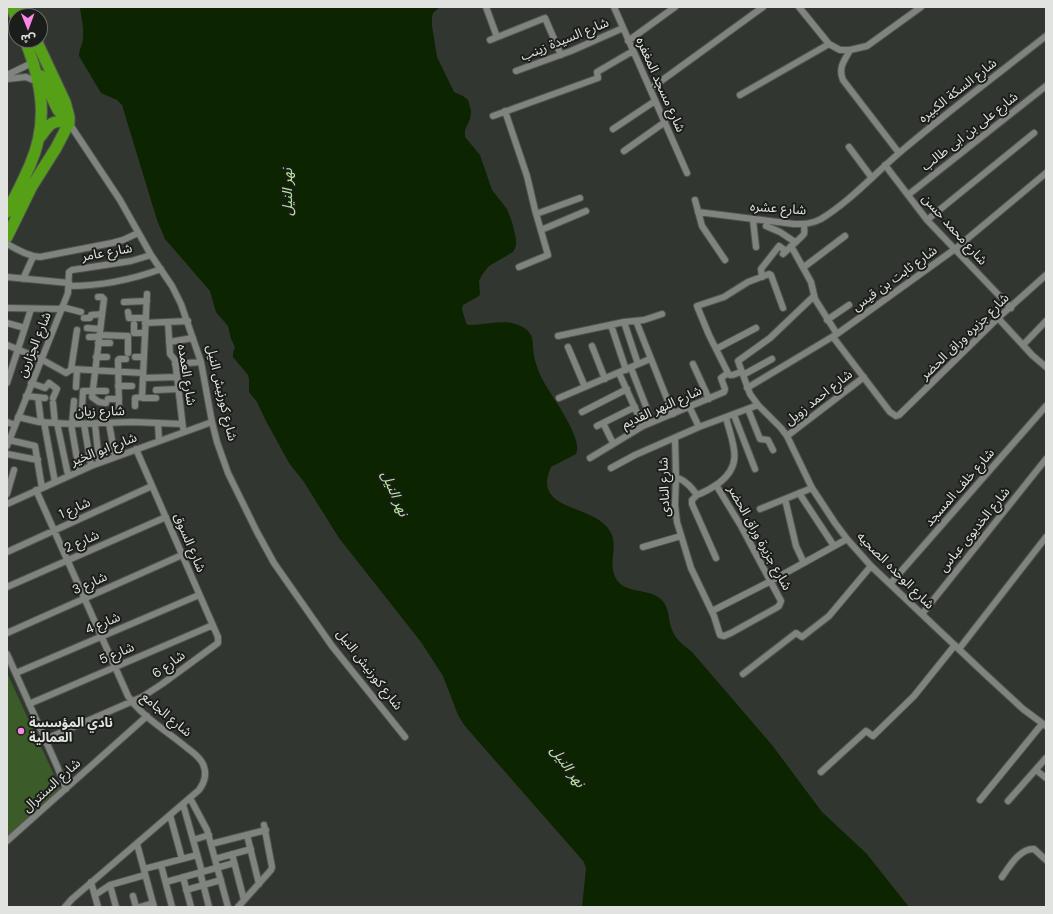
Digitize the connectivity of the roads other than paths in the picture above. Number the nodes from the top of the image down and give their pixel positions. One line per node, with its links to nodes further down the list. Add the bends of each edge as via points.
1 (486, 7): 9 (street)
2 (614, 7): 7 (street, شارع مسجد المغفره)
3 (675, 7): 11 (street)
4 (763, 7): 25 (street)
5 (799, 7): 12 (street)
6 (922, 7): 15 (street, via 867,46)
7 (623, 28): 11 (street, شارع مسجد المغفره); 17 (street, شارع السيدة زينب)
8 (1046, 36): 37 (street, شارع السكة الكبيره)
9 (497, 37): 10 (street); 17 (street, via 545,18)
10 (490, 40)
11 (628, 41): 16 (street, شارع مسجد المغفره)
12 (829, 44): 15 (street, via 840,50); 26 (street)
13 (28, 48): 19 (highway)
14 (40, 48): 31 (highway, شارع كورنيش النيل, via 65,102)
15 (850, 50): 37 (street, via 840,69 843,80)
16 (633, 51): 25 (street, شارع مسجد المغفره); 28 (street, via 597,72 598,78)
17 (562, 55): 20 (street, شارع السيدة زينب)
18 (18, 70): 19 (street); 21 (street); 22 (street)
19 (36, 72): 22 (street, via 29,78); 31 (highway, via 43,79 58,110); 34 (highway, via 42,108)
20 (516, 72)
21 (7, 75)
22 (23, 77): 23 (street)
23 (7, 78)
24 (1046, 86): 42 (street, شارع على بن ابى طالب)
25 (650, 89): 27 (street, شارع مسجد المغفره)
26 (740, 95)
27 (655, 101): 30 (street, شارع مسجد المغفره); 32 (street)
28 (505, 111): 29 (street); 48 (street, via 527,176)
29 (493, 116)
30 (665, 122): 36 (street); 39 (street, شارع مسجد المغفره)
31 (69, 123): 34 (highway, via 60,120 54,122); 54 (street, شارع كورنيش النيل, via 120,200); 56 (highway, via 32,186)
32 (613, 129)
33 (1034, 134): 50 (street)
34 (39, 139): 46 (highway, via 30,166)
35 (849, 147): 41 (street)
36 (624, 151)
37 (899, 153): 38 (street, شارع السكة الكبيره)
38 (885, 165): 41 (street, شارع عشره); 42 (street, شارع محمد حسن)
39 (687, 173)
40 (1046, 173): 60 (street, شارع ثابت بن قيس)
41 (872, 178): 51 (street, شارع عشره, via 821,219)
42 (908, 195): 50 (street, شارع محمد حسن)
43 (580, 198): 48 (street)
44 (695, 200): 47 (street)
45 (586, 211): 53 (street)
46 (7, 212)
47 (698, 212): 49 (street, شارع عشره); 63 (street, via 702,226)
48 (536, 214): 53 (street)
49 (754, 220): 51 (street, شارع عشره); 59 (street)
50 (927, 220): 60 (street, شارع محمد حسن)
51 (804, 224): 58 (street, via 803,236)
52 (766, 226): 58 (street, via 780,232)
53 (541, 230): 64 (street, via 548,255)
54 (138, 233): 61 (street, شارع كورنيش النيل); 62 (street, via 112,243 49,256)
55 (845, 236): 65 (street)
56 (7, 237)
57 (7, 244): 62 (street)
58 (793, 244): 65 (street); 70 (street, via 784,252 779,246 761,269)
59 (756, 247)
60 (955, 249): 82 (street, شارع محمد حسن); 105 (street, شارع ثابت بن قيس)
61 (151, 255): 66 (street, شارع كورنيش النيل); 67 (street, شارع عامر, via 72,270)
62 (33, 256): 71 (street)
63 (725, 260)
64 (519, 267)
65 (804, 267): 74 (street)
66 (161, 269): 72 (street, via 125,281 88,286); 90 (street, شارع كورنيش النيل)
67 (69, 274): 72 (street, شارع الجزارين)
68 (1046, 275): 82 (street, شارع جزيره وراق الحضر)
69 (7, 277): 71 (street)
70 (762, 277): 81 (street, via 771,275); 115 (street, via 742,285 724,297 697,306)
71 (23, 279): 72 (street)
72 (69, 285): 80 (street, شارع الجزارين)
73 (147, 294): 75 (street)
74 (814, 296): 89 (street); 134 (street, via 770,338 738,361)
75 (147, 301): 77 (street); 88 (street)
76 (100, 302): 85 (street)
77 (124, 302)
78 (849, 305): 89 (street)
79 (7, 308): 83 (street)
80 (61, 308): 83 (street); 85 (street, via 90,318 91,315); 120 (street, شارع الجزارين)
81 (783, 308)
82 (1011, 308): 87 (street, شارع جزيره وراق الحضر)
83 (31, 309): 98 (street)
84 (128, 312): 88 (street, via 129,318)
85 (102, 314): 103 (street)
86 (662, 314): 91 (street)
87 (998, 318): 111 (street); 136 (street, شارع جزيره وراق الحضر, via 899,415 890,412)
88 (146, 320): 92 (street); 102 (street)
89 (827, 320): 105 (street)
90 (188, 321): 92 (street); 107 (street, شارع كورنيش النيل)
91 (636, 321): 93 (street); 121 (street)
92 (168, 322): 108 (street, شارع العمده)
93 (624, 322): 97 (street); 125 (street)
94 (1046, 322): 111 (street)
95 (7, 323): 98 (street)
96 (134, 324): 102 (street, via 134,332)
97 (611, 325): 104 (street); 128 (street)
98 (25, 328): 114 (street)
99 (87, 328): 103 (street)
100 (756, 328): 115 (street)
101 (77, 330): 129 (street)
102 (145, 333): 119 (street)
103 (99, 336): 106 (street); 109 (street); 116 (street); 131 (street, via 128,336 127,356 118,359)
104 (558, 336)
105 (835, 336): 136 (street); 145 (street, شارع ثابت بن قيس)
106 (89, 337)
107 (193, 338): 108 (street); 123 (street, شارع كورنيش النيل)
108 (169, 342): 124 (street, شارع العمده, via 170,354)
109 (110, 344)
110 (7, 345): 114 (street)
111 (1023, 345): 127 (street)
112 (592, 346): 138 (street)
113 (568, 347): 144 (street)
114 (18, 348): 120 (street); 139 (street)
115 (716, 349): 133 (street)
116 (96, 357): 117 (street); 130 (street)
117 (107, 357)
118 (135, 357): 119 (street)
119 (144, 357): 135 (street)
120 (41, 359): 129 (street, via 66,373); 140 (street, شارع الجزارين)
121 (650, 359): 125 (street); 167 (street)
122 (772, 359): 134 (street)
123 (201, 362): 124 (street); 173 (street, شارع كورنيش النيل)
124 (175, 364): 137 (street, شارع العمده)
125 (638, 364): 128 (street)
126 (693, 364): 156 (street)
127 (1046, 366)
128 (628, 369): 132 (street); 174 (street)
129 (74, 370): 130 (street); 143 (street)
130 (94, 371): 131 (street); 148 (street)
131 (118, 372): 135 (street); 141 (street)
132 (619, 373): 138 (street); 147 (street)
133 (728, 373): 134 (street, via 731,376); 156 (street, شارع النهر القديم, via 721,378 724,392)
134 (742, 374): 145 (street, شارع الوحده الصحيه)
135 (143, 375): 137 (street); 152 (street)
136 (864, 377): 188 (street, شارع احمد زويل)
137 (177, 378): 146 (street, شارع العمده)
138 (605, 379): 144 (street)
139 (7, 383)
140 (31, 383): 151 (street, شارع الجزارين); 175 (street, via 45,388 49,383 57,389 53,400)
141 (118, 386): 142 (street); 155 (street)
142 (132, 386)
143 (76, 387)
144 (585, 387): 154 (street)
145 (747, 388): 158 (street, شارع الوحده الصحيه)
146 (178, 389): 149 (street); 182 (street, شارع العمده)
147 (627, 389): 162 (street); 166 (street)
148 (92, 390): 150 (street); 155 (street, via 92,398 100,403); 163 (street, via 83,391)
149 (156, 390)
150 (106, 391)
151 (26, 396): 169 (street, شارع الجزارين); 172 (street, via 41,398)
152 (142, 397): 153 (street); 159 (street, via 135,398)
153 (156, 398)
154 (559, 398)
155 (119, 399): 164 (street)
156 (709, 399): 160 (street, شارع النهر القديم)
157 (74, 401): 179 (street)
158 (758, 405): 165 (street); 188 (street, شارع الوحده الصحيه, via 775,420)
159 (135, 406)
160 (689, 406): 167 (street, شارع النهر القديم); 186 (street)
161 (1046, 406): 233 (street, شارع خلف المسجد)
162 (635, 407): 178 (street); 185 (street)
163 (82, 408)
164 (120, 409)
165 (748, 409): 168 (street); 194 (street, via 760,439 768,440)
166 (582, 412)
167 (673, 414): 174 (street, شارع النهر القديم)
168 (734, 415): 170 (street); 203 (street)
169 (18, 417): 172 (street, شارع زيان); 183 (street, شارع الجزارين)
170 (726, 418): 186 (street); 209 (street, via 735,459 726,478)
171 (7, 422): 183 (street)
172 (42, 422): 175 (street, شارع زيان); 208 (street)
173 (212, 422): 187 (street, شارع ابو الخير); 253 (street, شارع كورنيش النيل, via 228,472 274,563 332,646)
174 (652, 422): 185 (street, شارع النهر القديم)
175 (56, 423): 179 (street, شارع زيان); 206 (street)
176 (109, 423): 177 (street, شارع زيان); 181 (street, شارع زيان); 196 (street)
177 (158, 423): 182 (street, شارع زيان); 190 (street)
178 (603, 423): 184 (street); 192 (street)
179 (71, 424): 180 (street, شارع زيان); 205 (street)
180 (84, 424): 181 (street, شارع زيان); 201 (street)
181 (95, 424): 200 (street)
182 (182, 424): 187 (street, شارع العمده)
183 (15, 425): 191 (street, شارع الجزارين)
184 (597, 426)
185 (643, 426): 192 (street, شارع النهر القديم)
186 (699, 427): 189 (street)
187 (183, 432): 190 (street, شارع ابو الخير)
188 (787, 436): 211 (street, شارع الوحده الصحيه)
189 (675, 438): 202 (street); 207 (street, شارع النادى)
190 (159, 441): 193 (street, شارع ابو الخير)
191 (8, 443): 199 (street, via 35,446)
192 (613, 443): 197 (street, شارع النهر القديم)
193 (136, 449): 196 (street, شارع ابو الخير); 210 (street, شارع السوق)
194 (773, 450)
195 (7, 454): 199 (street)
196 (115, 457): 200 (street, شارع ابو الخير)
197 (590, 458)
198 (1046, 459): 238 (street, شارع الخديوى عباس)
199 (38, 460): 212 (street, شارع الجامع)
200 (99, 462): 201 (street, شارع ابو الخير)
201 (91, 466): 205 (street, شارع ابو الخير)
202 (611, 468)
203 (754, 468)
204 (14, 470): 214 (street)
205 (79, 470): 206 (street, شارع ابو الخير)
206 (68, 475): 208 (street, شارع ابو الخير)
207 (676, 476): 215 (street, via 688,484); 221 (street, شارع النادى, via 676,513)
208 (55, 482): 212 (street, شارع ابو الخير)
209 (716, 485): 215 (street); 232 (street, شارع جزيرة وراق الحضر)
210 (152, 486): 219 (street, شارع السوق); 220 (street, شارع 1)
211 (812, 488): 213 (street); 223 (street, شارع الوحده الصحيه)
212 (39, 489): 217 (street, شارع ابو الخير); 220 (street, شارع الجامع)
213 (799, 493): 216 (street); 224 (street)
214 (7, 494)
215 (697, 495): 228 (street, via 692,504)
216 (785, 499): 218 (street); 230 (street, via 796,546)
217 (7, 504)
218 (760, 509)
219 (166, 517): 227 (street, شارع السوق); 229 (street, شارع 2)
220 (54, 530): 226 (street, شارع 1); 229 (street, شارع الجامع)
221 (681, 536): 225 (street); 237 (street, شارع النادى, via 691,568)
222 (1046, 537): 244 (street)
223 (847, 539): 224 (street); 231 (street, شارع الوحده الصحيه)
224 (834, 546): 230 (street)
225 (643, 547)
226 (7, 552)
227 (182, 555): 235 (street, شارع السوق); 236 (street, شارع 3)
228 (716, 558)
229 (68, 560): 234 (street, شارع 2); 236 (street, شارع الجامع)
230 (804, 563): 232 (street)
231 (871, 566): 233 (street, شارع الوحده الصحيه); 248 (street, via 824,620 802,637 796,633)
232 (771, 581): 237 (street); 241 (street, شارع جزيرة وراق الحضر, via 781,599 779,606 727,635)
233 (890, 584): 238 (street, شارع الوحده الصحيه)
234 (7, 587)
235 (200, 594): 239 (street, شارع السوق); 242 (street, شارع 4)
236 (84, 598): 240 (street, شارع 3); 242 (street, شارع الجامع)
237 (712, 611): 241 (street, شارع النادى)
238 (922, 614): 244 (street, شارع الوحده الصحيه)
239 (213, 625): 243 (street, شارع السوق, via 219,640); 246 (street, شارع 5)
240 (7, 633)
241 (720, 635)
242 (102, 637): 246 (street, شارع الجامع); 247 (street, شارع 4)
243 (216, 645): 249 (street, شارع 6, via 152,691)
244 (957, 647): 252 (street, شارع الوحده الصحيه, via 1023,709); 257 (street, via 914,696 873,736 866,731)
245 (7, 654): 247 (street)
246 (115, 667): 249 (street, شارع الجامع); 250 (street, شارع 5)
247 (16, 673): 250 (street)
248 (743, 674)
249 (132, 702): 251 (street, شارع الجامع); 254 (street, شارع 6)
250 (29, 704): 254 (street)
251 (147, 716): 259 (street, شارع السنترال); 260 (street, شارع الجامع, via 202,762 205,779 199,790)
252 (1044, 725): 261 (street)
253 (405, 737)
254 (46, 739): 259 (street)
255 (1046, 758): 256 (street)
256 (1036, 770): 258 (street); 262 (street)
257 (821, 772)
258 (1046, 778)
259 (66, 789): 268 (street, شارع السنترال)
260 (190, 798): 263 (street, شارع الجامع); 265 (street)
261 (980, 800)
262 (1008, 801)
263 (183, 804): 264 (street, شارع الجامع); 267 (street)
264 (170, 815): 269 (street, شارع الجامع); 274 (street)
265 (209, 835): 267 (street); 270 (street)
266 (247, 835): 270 (street); 271 (street); 287 (street, via 265,827 272,867)
267 (193, 840): 273 (street)
268 (7, 841)
269 (137, 844): 280 (street); 285 (street, شارع الجامع)
270 (211, 844): 275 (street)
271 (251, 849): 272 (street); 287 (street)
272 (232, 854): 275 (street); 277 (street)
273 (197, 855): 274 (street); 281 (street)
274 (182, 859): 278 (street)
275 (215, 859): 279 (street)
276 (1046, 860): 283 (street, via 1034,849 1028,850 1016,859)
277 (234, 863): 279 (street); 293 (street)
278 (161, 865): 280 (street); 286 (street)
279 (218, 867): 281 (street); 284 (street)
280 (145, 872): 288 (street); 294 (street)
281 (201, 872): 282 (street); 289 (street)
282 (183, 877): 286 (street); 290 (street)
283 (1002, 877)
284 (221, 880): 289 (street); 303 (street)
285 (91, 882): 291 (street); 295 (street, شارع الجامع)
286 (166, 882): 300 (street)
287 (259, 884): 293 (street)
288 (110, 885): 291 (street); 297 (street)
289 (203, 885): 290 (street); 302 (street)
290 (186, 890): 301 (street)
291 (95, 895): 296 (street)
292 (133, 896): 298 (street)
293 (244, 900): 304 (street)
294 (154, 905): 299 (street)
295 (65, 907)
296 (98, 907)
297 (116, 907)
298 (136, 907)
299 (140, 907)
300 (172, 907)
301 (191, 907)
302 (209, 907)
303 (228, 907)
304 (238, 907)

